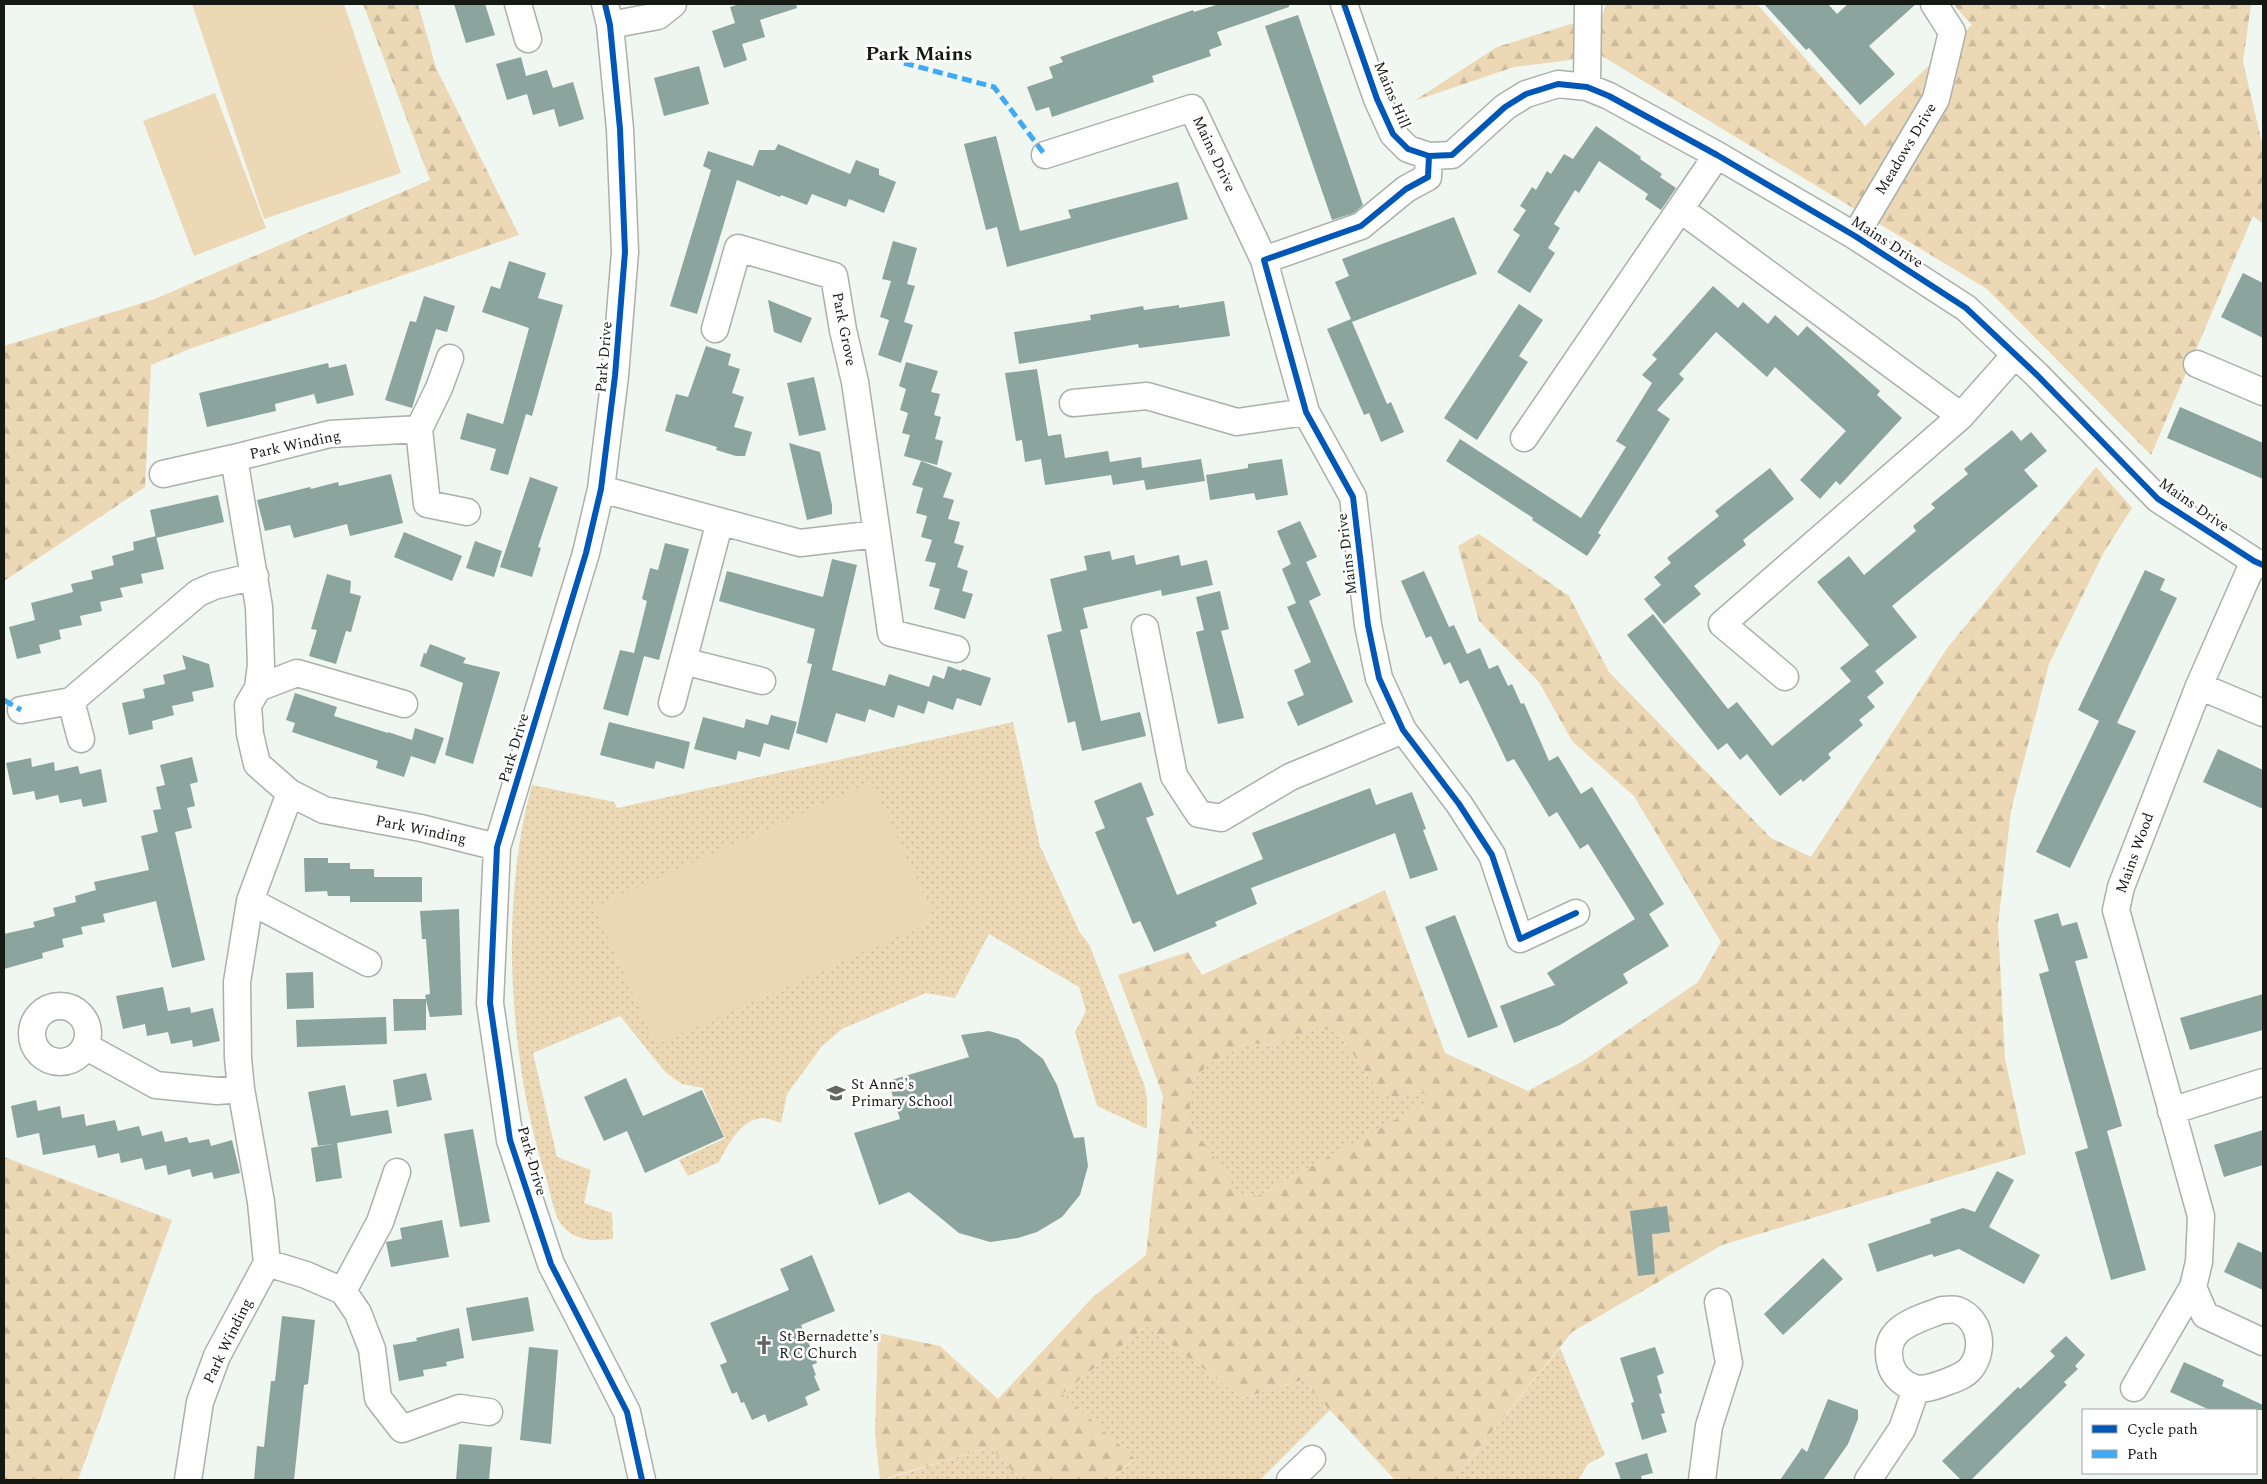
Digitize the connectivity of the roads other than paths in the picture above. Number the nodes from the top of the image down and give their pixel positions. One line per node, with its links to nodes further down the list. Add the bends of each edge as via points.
1 (518, 4): 7 (street)
2 (673, 4): 6 (street, via 658,16)
3 (1344, 4): 11 (street, Mains Hill, via 1377,99 1393,134 1408,149)
4 (1588, 4): 8 (street)
5 (1934, 4): 13 (street, Meadows Drive, via 1952,32 1936,99)
6 (607, 15): 27 (street, Park Drive, via 620,129 625,252 615,376)
7 (528, 39)
8 (1587, 87): 10 (street, Mains Drive); 11 (street, Mains Drive, via 1558,84 1526,94)
9 (1045, 155): 14 (street, Mains Drive, via 1192,108)
10 (1717, 155): 12 (street); 13 (street, Mains Drive)
11 (1441, 156): 14 (street, via 1428,178 1406,189 1360,226)
12 (1680, 210): 22 (street); 24 (street)
13 (1855, 236): 16 (street, Mains Drive, via 1966,308)
14 (1264, 260): 21 (street, Mains Drive)
15 (716, 329): 30 (street, Park Grove, via 738,248 834,276 855,382)
16 (2015, 355): 22 (street); 31 (street, Mains Drive, via 2158,498)
17 (450, 358): 23 (street)
18 (2197, 364): 19 (street)
19 (2263, 392)
20 (1073, 403): 21 (street, via 1147,396 1236,422)
21 (1306, 412): 45 (street, Mains Drive, via 1353,497 1368,625 1380,678)
22 (1961, 416): 36 (street, via 1722,624)
23 (419, 428): 25 (street, Park Winding, via 330,434); 28 (street, via 428,504)
24 (1524, 438)
25 (234, 458): 26 (street); 32 (street, Park Winding)
26 (163, 474)
27 (601, 489): 29 (street); 48 (street, Park Drive, via 586,553)
28 (467, 512)
29 (720, 522): 30 (street, via 800,543); 35 (street)
30 (877, 534): 34 (street, Park Grove, via 891,633)
31 (2259, 563): 38 (street, Mains Wood)
32 (254, 576): 39 (street, Park Winding, via 259,607 261,665); 40 (street, via 198,593)
33 (1145, 628): 45 (street, via 1174,776 1199,814 1221,818 1290,777)
34 (956, 649)
35 (683, 661): 37 (street); 41 (street)
36 (1785, 677)
37 (762, 680)
38 (2199, 686): 44 (street); 55 (street, Mains Wood, via 2121,887 2116,910)
39 (258, 688): 42 (street, via 296,673); 47 (street, Park Winding, via 248,705 257,764)
40 (71, 701): 43 (street); 46 (street)
41 (672, 702)
42 (404, 704)
43 (21, 710)
44 (2263, 713)
45 (1403, 730): 50 (street, Mains Drive, via 1459,804 1492,855 1520,939)
46 (81, 739)
47 (290, 793): 48 (street, Park Winding, via 324,810 421,828); 49 (street)
48 (497, 847): 67 (street, Park Drive, via 490,1003 510,1140 552,1264 626,1412)
49 (250, 901): 51 (street); 54 (street, via 237,982)
50 (1576, 913)
51 (368, 963)
52 (85, 1046): 54 (street, via 156,1085 217,1091)
53 (2263, 1082): 55 (street)
54 (241, 1089): 57 (street, via 261,1202)
55 (2171, 1111): 58 (street, Mains Wood, via 2201,1216 2199,1262)
56 (397, 1172): 59 (street, via 380,1222)
57 (267, 1264): 59 (street, via 306,1274); 66 (street, Park Winding, via 217,1356 200,1402)
58 (2193, 1287): 61 (street, via 2205,1315); 63 (street, Mains Wood)
59 (343, 1291): 64 (street, via 358,1313 372,1349 378,1398 402,1429 460,1408)
60 (1718, 1302): 69 (street, via 1729,1363 1709,1426)
61 (2263, 1342)
62 (1916, 1388): 70 (street, via 1902,1429)
63 (2134, 1388)
64 (489, 1412)
65 (1312, 1459): 68 (street)
66 (188, 1480)
67 (642, 1480)
68 (1290, 1480)
69 (1702, 1480)
70 (1868, 1480)

